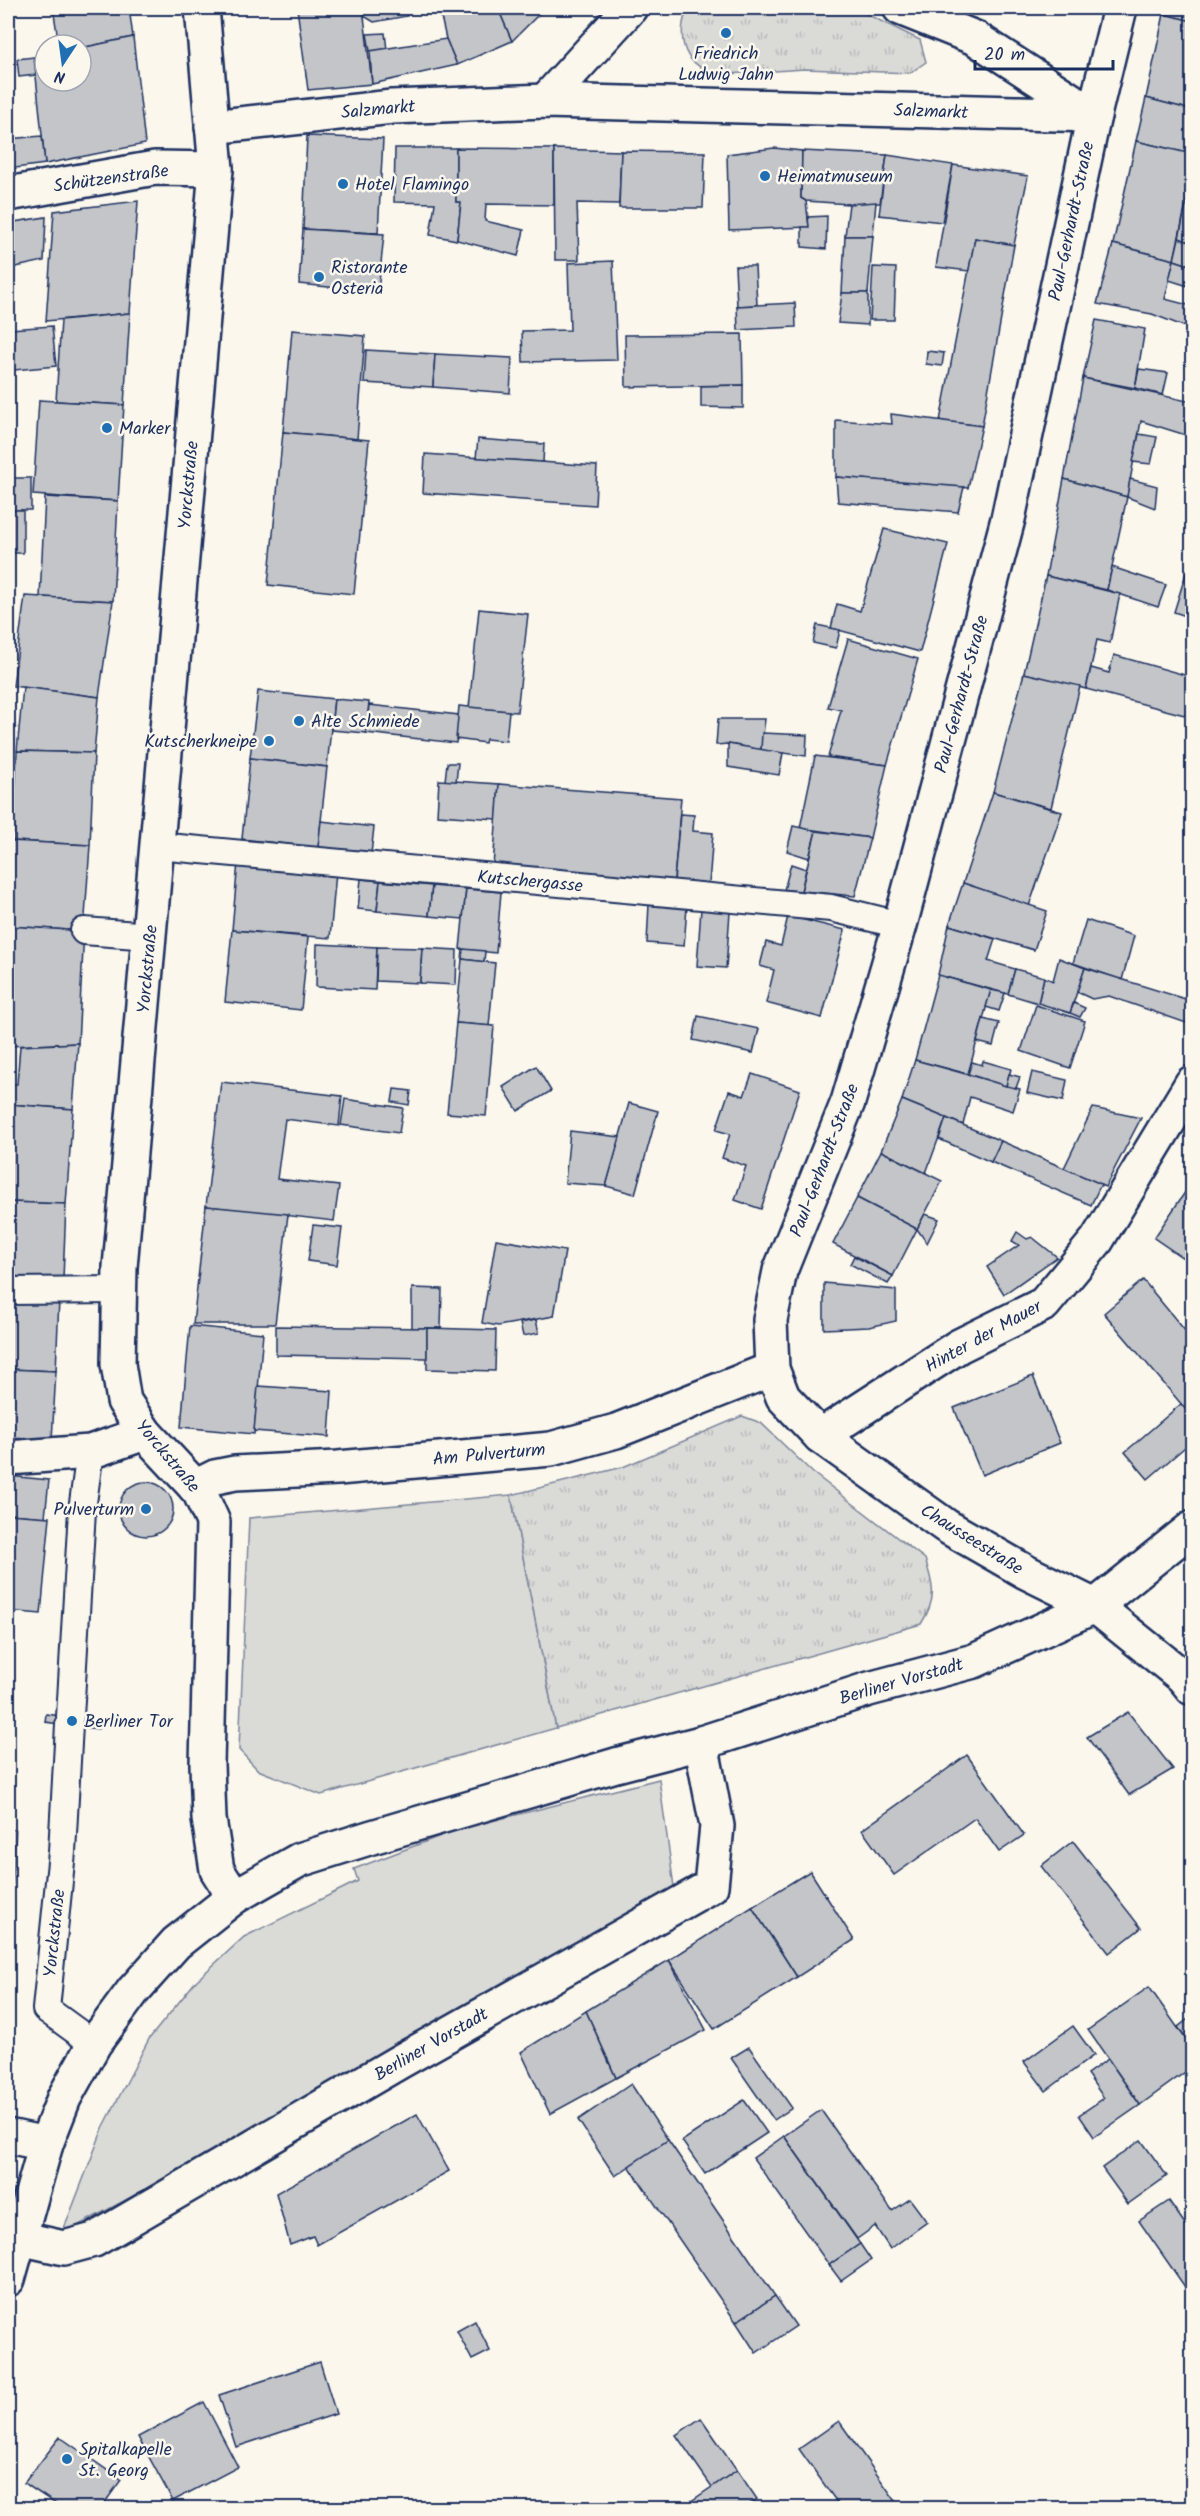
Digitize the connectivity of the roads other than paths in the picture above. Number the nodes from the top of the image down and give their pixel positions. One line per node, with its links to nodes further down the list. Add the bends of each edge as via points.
1 (202, 8): 7 (street, Yorckstraße)
2 (630, 8): 5 (street)
3 (900, 8): 6 (street, via 975,38)
4 (1120, 8): 6 (street, Paul-Gerhardt-Straße)
5 (545, 101): 6 (street, Salzmarkt); 7 (street, Salzmarkt, via 392,106)
6 (1094, 115): 11 (street, Paul-Gerhardt-Straße, via 1008,519)
7 (212, 127): 8 (street, Yorckstraße)
8 (216, 170): 9 (street, Schützenstraße, via 155,168); 10 (street, Yorckstraße)
9 (8, 194)
10 (157, 846): 11 (lane, Kutschergasse, via 831,908); 13 (street, Yorckstraße)
11 (900, 925): 17 (street, Paul-Gerhardt-Straße, via 848,1102 780,1271 770,1320)
12 (84, 931): 13 (lane)
13 (150, 936): 15 (street, Yorckstraße)
14 (1192, 1083): 19 (street, Hinter der Mauer, via 1097,1240 1044,1304 959,1346)
15 (120, 1290): 16 (lane); 18 (street, Yorckstraße, via 118,1364 124,1401)
16 (8, 1291)
17 (772, 1369): 19 (street, Chausseestraße, via 783,1397); 22 (street, Am Pulverturm, via 616,1431 551,1449 235,1473)
18 (145, 1433): 20 (street); 22 (street, Yorckstraße)
19 (820, 1436): 24 (street, Chausseestraße, via 946,1526)
20 (90, 1452): 21 (street); 28 (lane, Yorckstraße, via 82,1510 62,1852 46,2009)
21 (8, 1458)
22 (195, 1487): 27 (street, Yorckstraße, via 213,1522 209,1819 217,1870)
23 (1192, 1528): 24 (street, Berliner Vorstadt)
24 (1095, 1606): 25 (street, Chausseestraße); 26 (street, Berliner Vorstadt, via 974,1661 868,1689)
25 (1192, 1688)
26 (700, 1743): 27 (street, Berliner Vorstadt, via 299,1860); 31 (street, Berliner Vorstadt, via 717,1826 711,1886 408,2056 94,2240 64,2248)
27 (234, 1897): 28 (street, Berliner Vorstadt, via 176,1943 133,1991)
28 (94, 2044): 30 (street, Berliner Vorstadt, via 64,2097)
29 (8, 2136): 30 (street)
30 (46, 2144): 31 (street, Berliner Vorstadt)
31 (19, 2238): 32 (street, Berliner Vorstadt)
32 (8, 2279)

